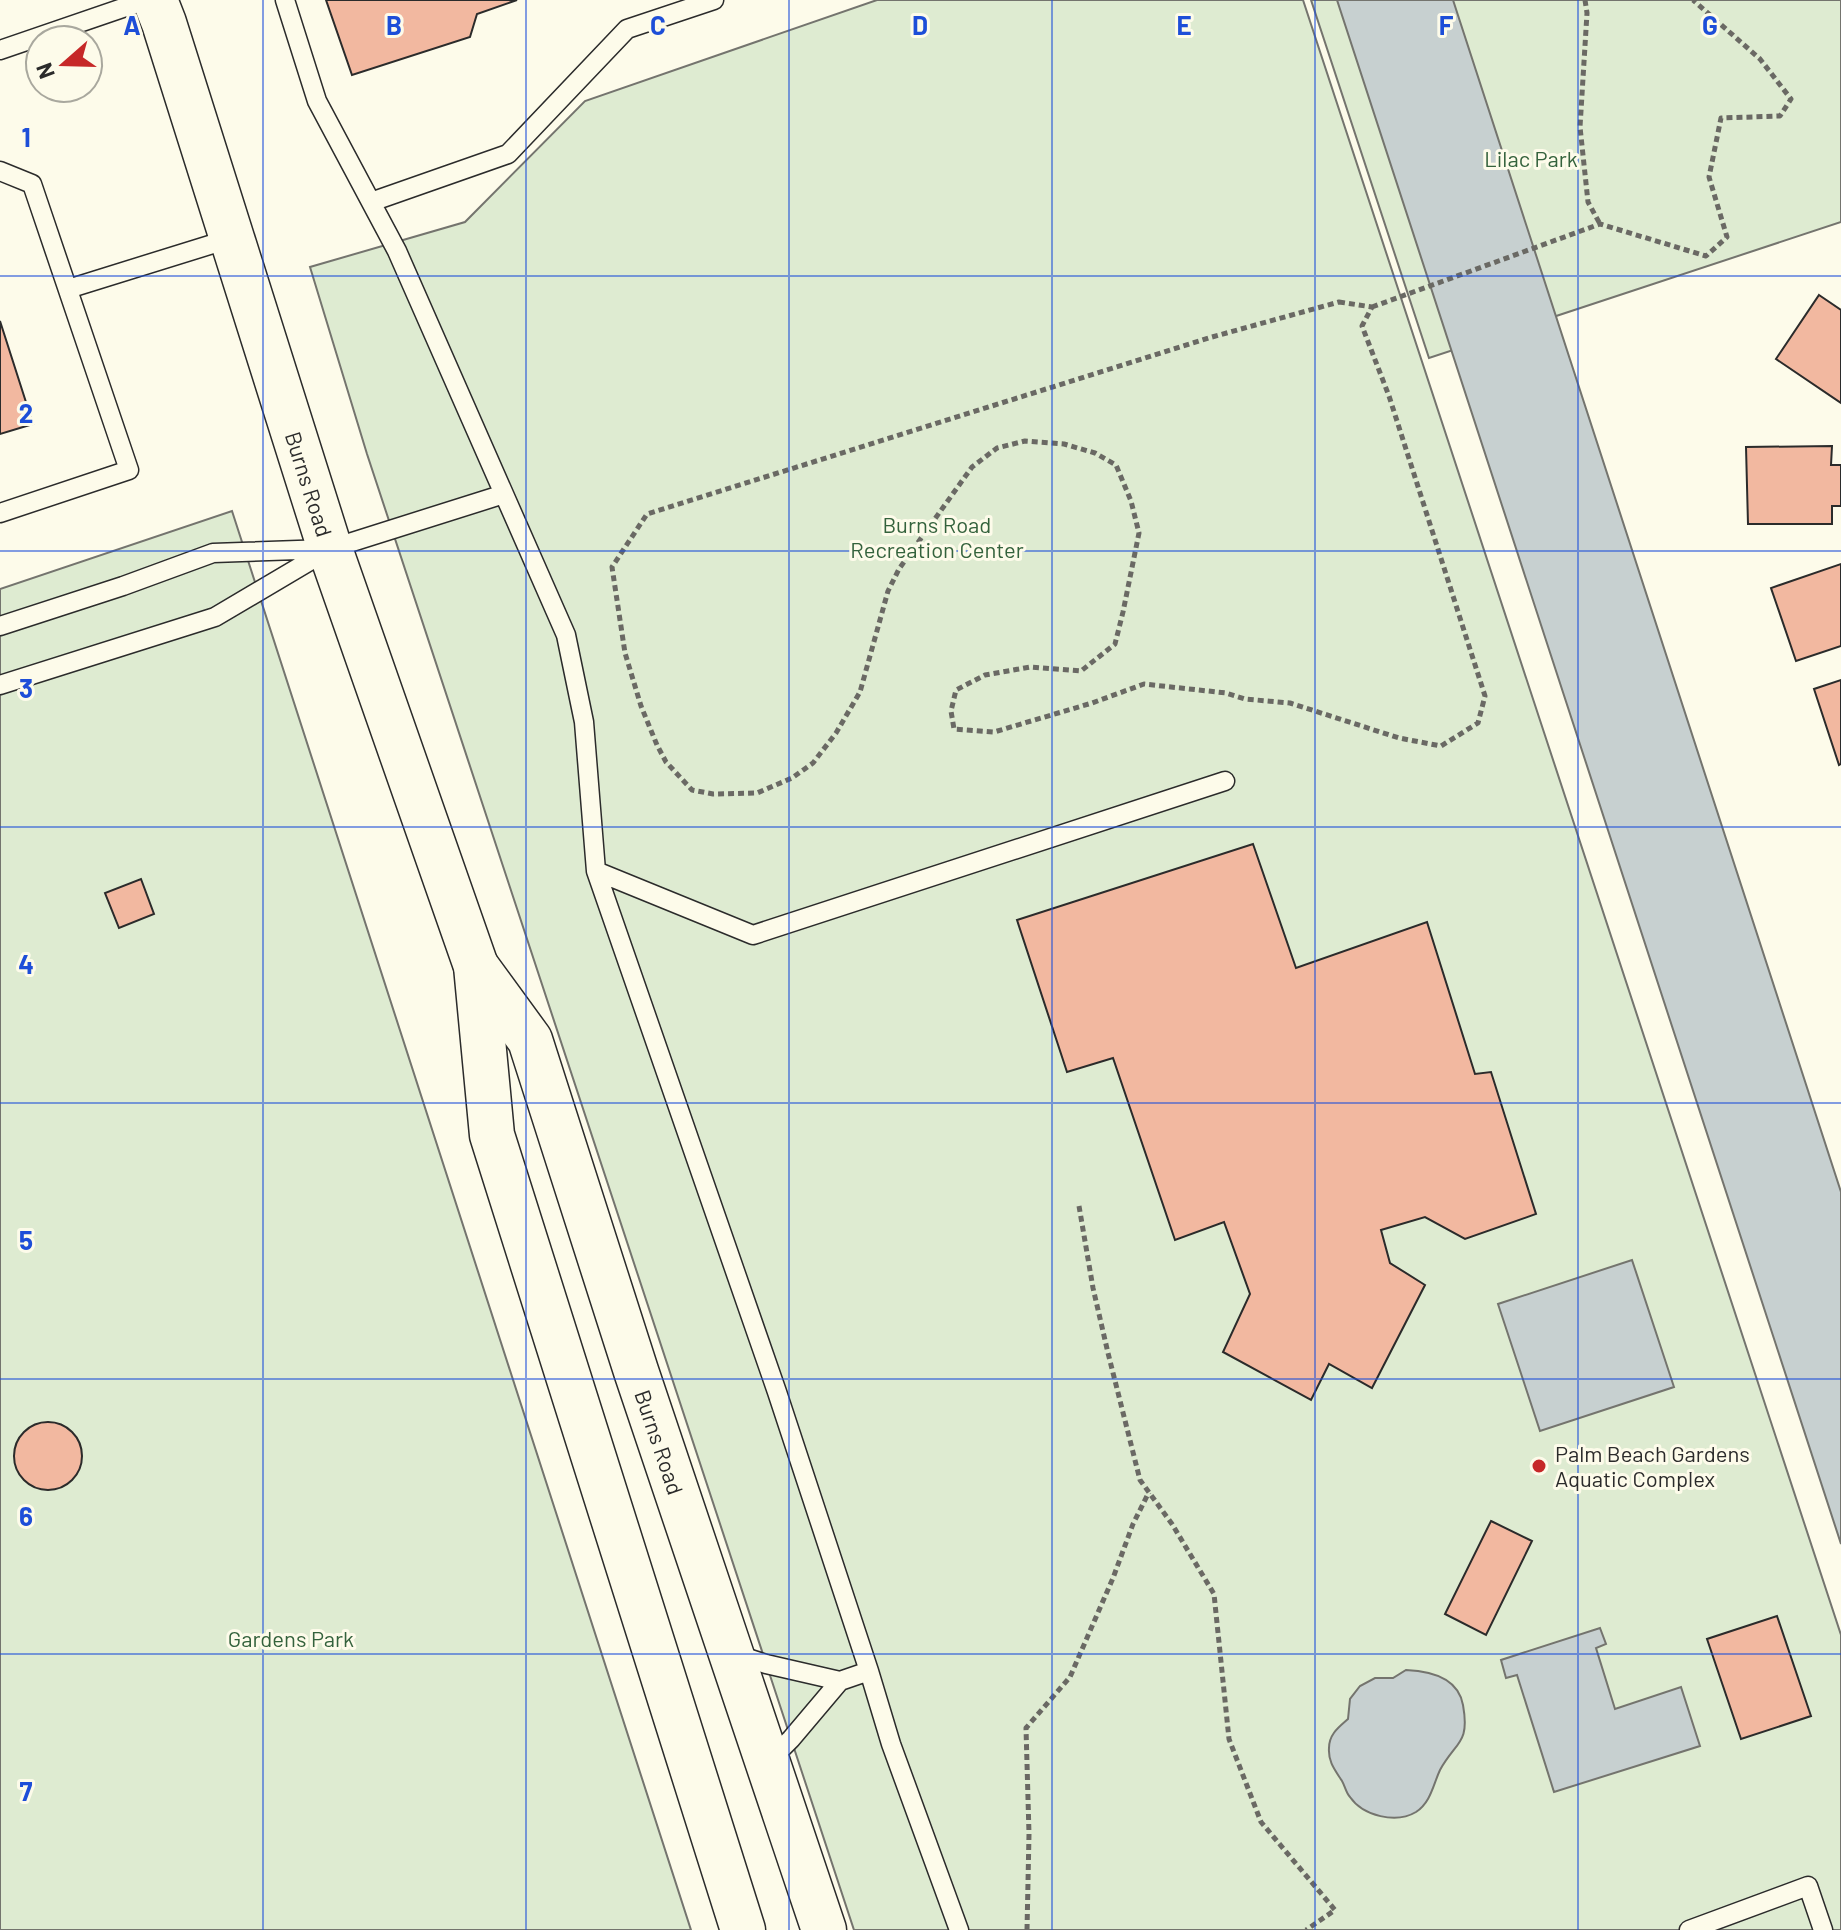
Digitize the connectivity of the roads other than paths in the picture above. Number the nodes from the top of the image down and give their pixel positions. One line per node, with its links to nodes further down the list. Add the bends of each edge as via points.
1 (146, 0): 5 (lane)
2 (155, 0): 8 (street, Burns Road)
3 (285, 0): 7 (lane, via 317,101)
4 (714, 0): 7 (lane, via 627,29 508,154)
5 (0, 50)
6 (0, 171): 9 (lane, via 32,184)
7 (371, 202): 10 (lane)
8 (232, 238): 9 (lane); 12 (street, Burns Road)
9 (68, 289): 11 (lane, via 129,470)
10 (504, 494): 12 (lane); 16 (lane, via 566,635 584,722)
11 (0, 513)
12 (330, 549): 13 (lane, via 213,553); 14 (lane, via 215,617); 17 (street, Burns Road)
13 (0, 626)
14 (0, 685)
15 (1225, 781): 16 (lane, via 753,935)
16 (596, 871): 19 (lane)
17 (476, 966): 18 (street, Burns Road, via 530,1040); 22 (street, Burns Road, via 492,1135)
18 (729, 1652): 20 (lane); 21 (street, Burns Road)
19 (869, 1671): 20 (lane); 24 (lane)
20 (840, 1681): 21 (lane)
21 (767, 1763): 23 (street, Burns Road)
22 (743, 1930)
23 (824, 1930)
24 (959, 1930)
25 (1689, 1930): 26 (lane, via 1808,1886)
26 (1823, 1930)

